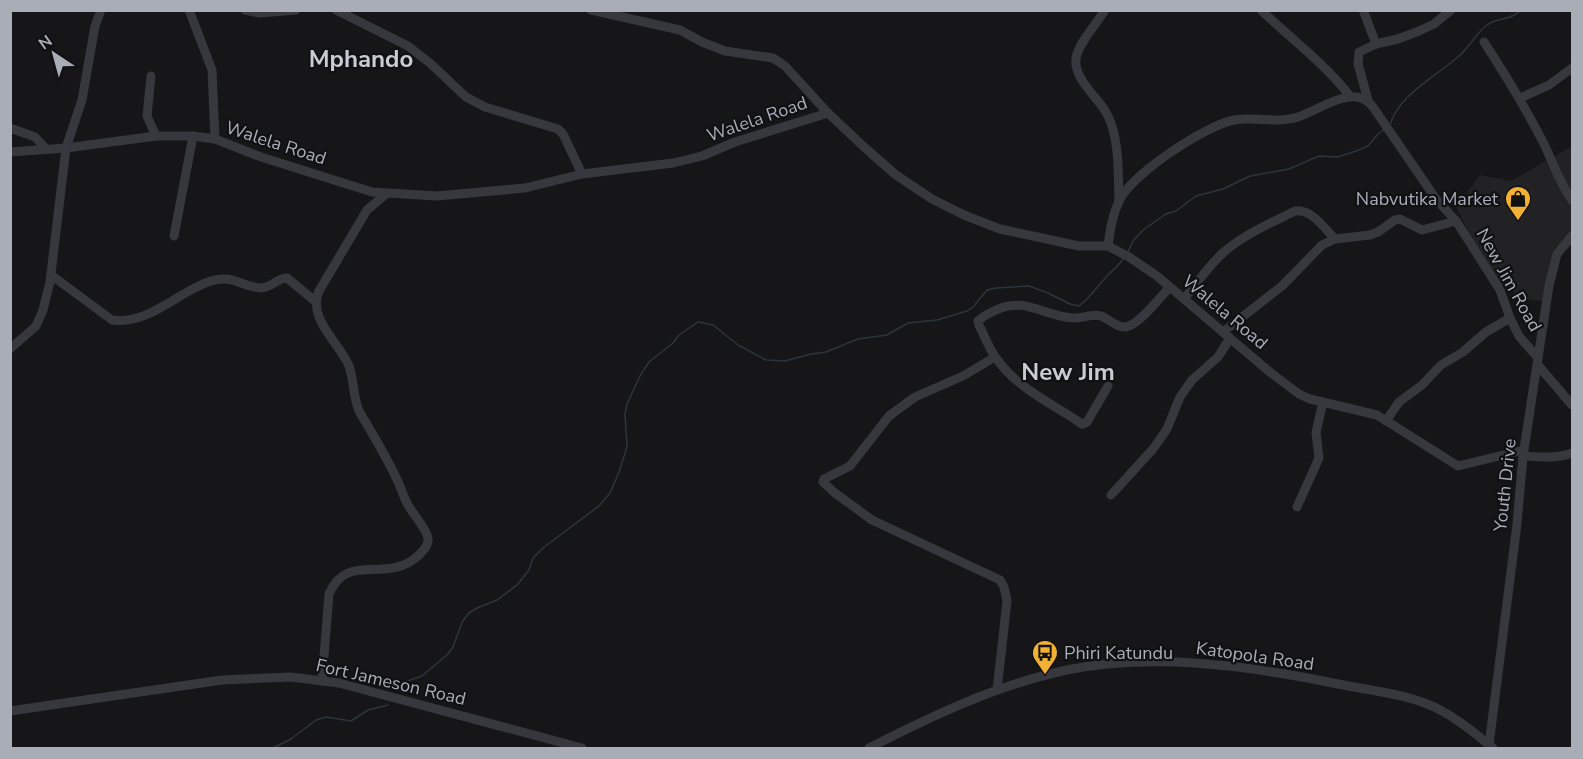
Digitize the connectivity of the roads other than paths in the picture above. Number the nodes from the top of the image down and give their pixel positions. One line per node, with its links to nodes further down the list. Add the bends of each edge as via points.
1 (101, 10): 24 (street, via 82,100)
2 (189, 10): 23 (street, via 212,70)
3 (244, 10): 4 (street)
4 (296, 10)
5 (336, 10): 27 (street, via 408,46 466,97 485,107 558,129)
6 (591, 10): 11 (street)
7 (1105, 10): 31 (street, via 1076,60 1078,72 1111,124)
8 (1261, 10): 16 (street, via 1327,69)
9 (1363, 10): 13 (street)
10 (1452, 10): 13 (street, via 1419,31)
11 (619, 13): 19 (street, via 680,30 724,51 773,58)
12 (1484, 42): 17 (street)
13 (1376, 44): 18 (street, via 1359,52 1358,64)
14 (1572, 68): 17 (street)
15 (151, 76): 21 (street, via 147,116)
16 (1350, 96): 18 (street); 31 (street, via 1298,118 1233,120 1216,127 1151,166)
17 (1520, 99): 30 (street)
18 (1368, 100): 33 (street, New Jim Road, via 1436,199)
19 (828, 113): 27 (street, Walela Road, via 702,156); 37 (street, Walela Road, via 896,175 964,215 1028,236 1079,246)
20 (10, 128): 25 (street, via 35,137)
21 (156, 136): 22 (street, Walela Road); 24 (street, Walela Road)
22 (193, 136): 23 (street, Walela Road); 34 (street)
23 (215, 139): 28 (street, Walela Road)
24 (66, 148): 25 (street, Walela Road); 38 (street)
25 (46, 149): 26 (street, Walela Road)
26 (10, 152)
27 (582, 174): 29 (street, Walela Road, via 525,188 478,193)
28 (361, 189): 29 (street, Walela Road); 32 (street)
29 (386, 194): 32 (street)
30 (1572, 200)
31 (1119, 202): 37 (street)
32 (367, 210): 41 (street)
33 (1456, 221): 36 (street, via 1422,230 1400,219 1370,235); 42 (street, New Jim Road, via 1500,290)
34 (174, 236)
35 (1572, 236): 46 (street, Youth Drive, via 1552,265)
36 (1335, 239): 40 (street, via 1310,214 1294,211 1225,251); 43 (street, via 1322,245)
37 (1108, 246): 39 (street, Walela Road)
38 (51, 275): 41 (street, via 112,320 119,321 153,312 195,286 225,277 261,288 287,278); 44 (street, via 36,326)
39 (1170, 286): 40 (street, Walela Road); 45 (street, via 1127,327 1100,316 1072,318 1019,304 1003,306 978,321)
40 (1184, 299): 43 (street, Walela Road)
41 (315, 301): 55 (street, via 321,322 350,368 359,411 429,540 406,565 346,573 334,583 329,594)
42 (1510, 318): 46 (street, New Jim Road); 50 (street, via 1441,365 1399,402)
43 (1227, 335): 48 (street, Walela Road, via 1299,394); 53 (street, via 1218,357 1192,380 1180,397 1167,429 1153,449)
44 (10, 349)
45 (994, 357): 47 (street, via 1027,390 1082,424 1088,422); 56 (street, via 915,397 889,416 850,466 823,482 873,520 1000,580 1007,602)
46 (1537, 361): 49 (street, New Jim Road); 51 (street, Youth Drive)
47 (1108, 386)
48 (1323, 402): 50 (street, Walela Road, via 1369,412); 54 (street, via 1316,432 1319,458)
49 (1572, 405)
50 (1386, 421): 51 (street, Walela Road, via 1458,466)
51 (1524, 453): 52 (street, Walela Road, via 1544,458); 58 (street, Youth Drive)
52 (1572, 453)
53 (1111, 495)
54 (1297, 507)
55 (322, 681): 57 (street, Fort Jameson Road, via 291,677 222,680); 59 (street, Fort Jameson Road)
56 (998, 690): 58 (street, Katopola Road, via 1066,670 1103,664 1189,663 1254,669 1425,704 1459,721); 60 (street, Katopola Road)
57 (10, 711)
58 (1491, 747)
59 (582, 748)
60 (869, 748)

